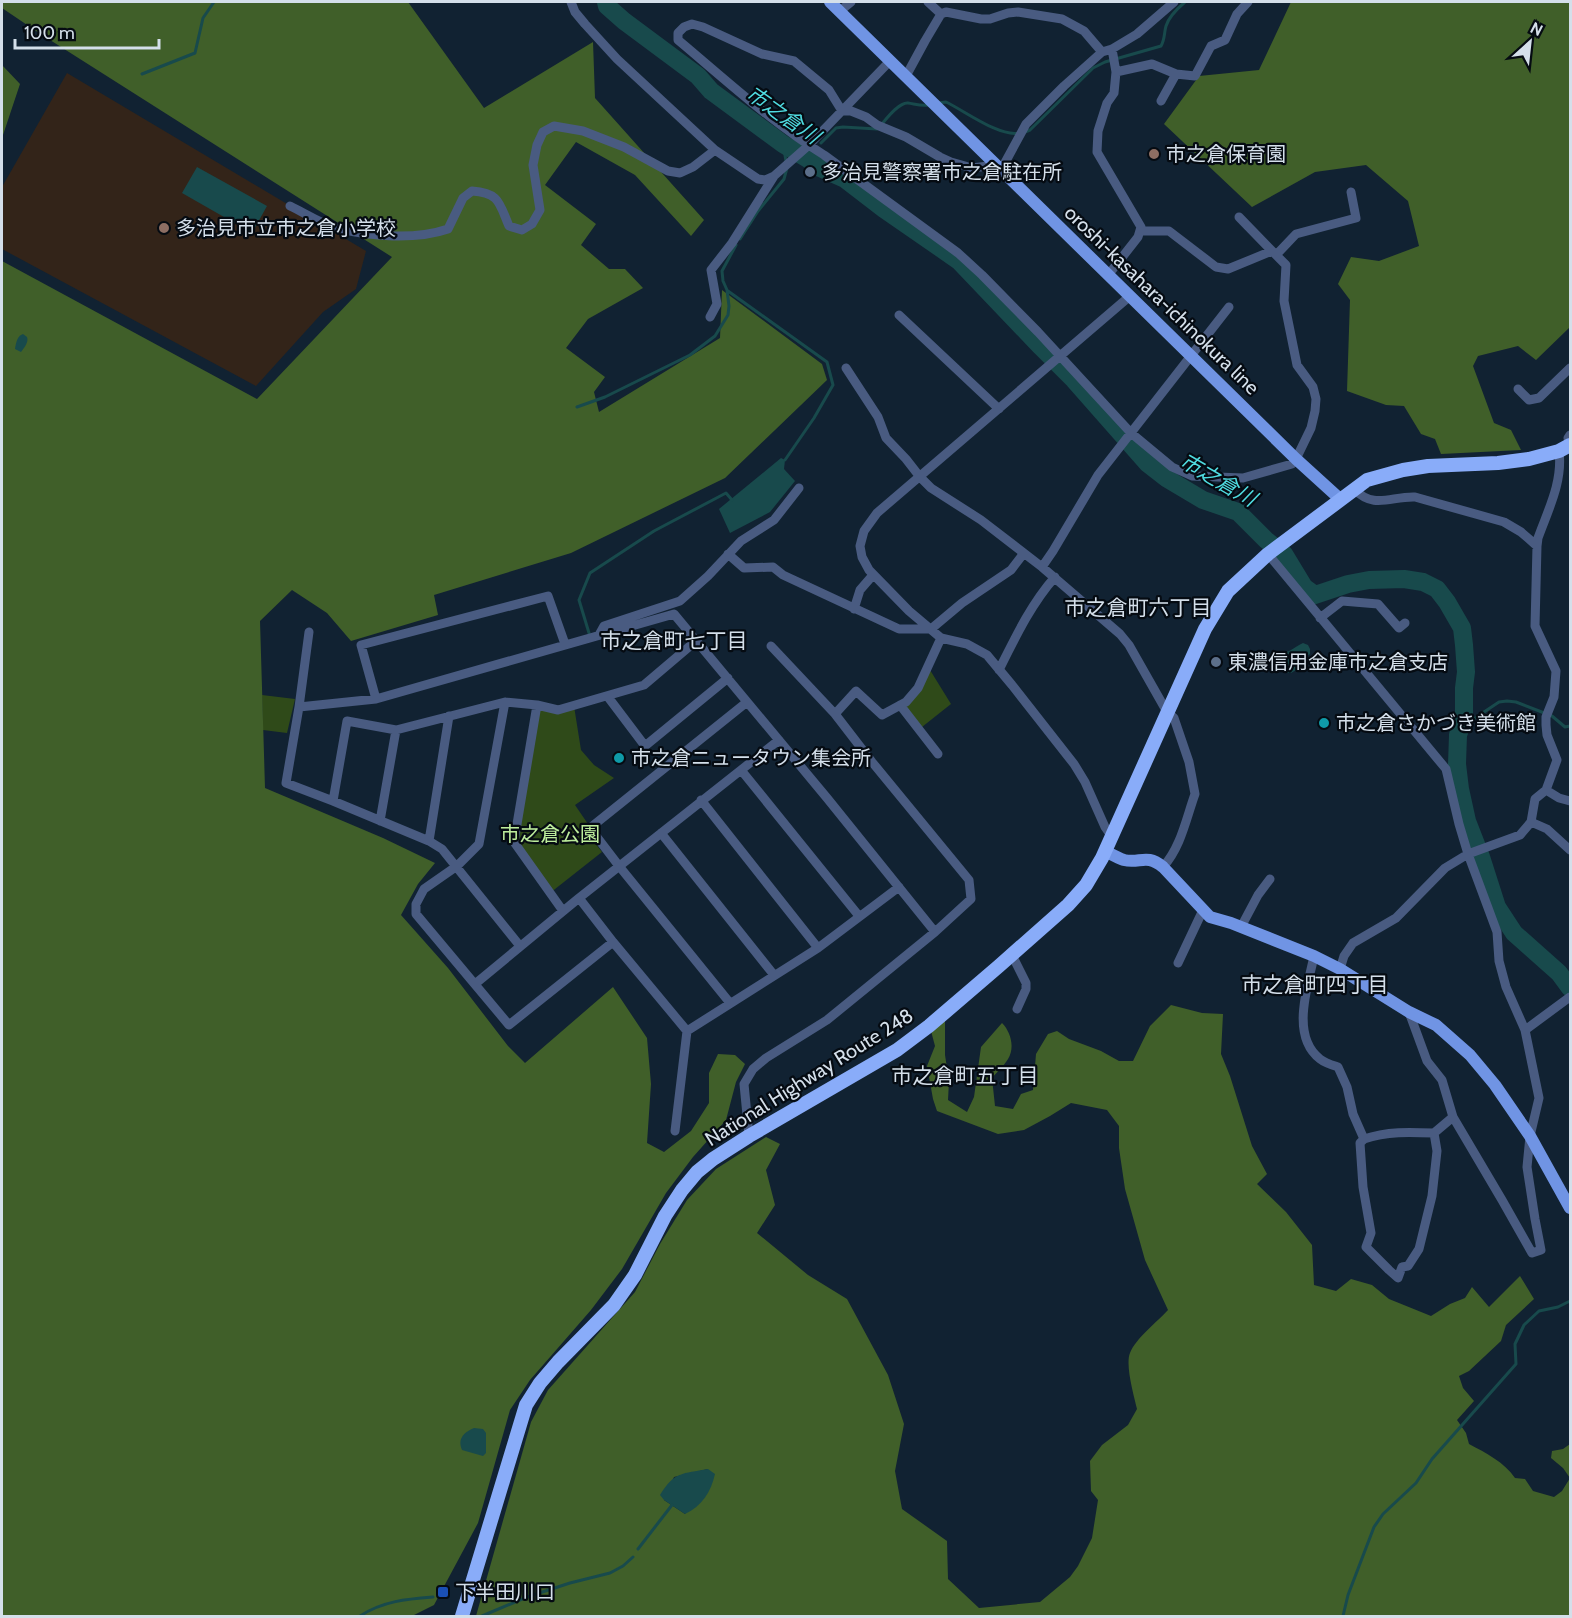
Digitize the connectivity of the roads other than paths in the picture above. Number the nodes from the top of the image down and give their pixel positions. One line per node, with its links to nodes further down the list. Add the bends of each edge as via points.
1 (571, 2): 18 (street, via 575,12 617,59)
2 (830, 2): 7 (main road, oroshi-kasahara-ichinokura line)
3 (851, 2): 7 (street)
4 (928, 2): 8 (street)
5 (1174, 2): 9 (street, via 1137,34)
6 (1248, 2): 13 (street, via 1237,14 1225,40 1211,46 1195,76)
7 (840, 11): 11 (main road, oroshi-kasahara-ichinokura line)
8 (941, 14): 10 (street, via 953,12 990,20 1018,12 1062,19 1084,31); 14 (street)
9 (1112, 48): 10 (street); 12 (street)
10 (1102, 52): 19 (street, via 1026,124)
11 (890, 60): 14 (main road, oroshi-kasahara-ichinokura line); 16 (street)
12 (1116, 72): 13 (street, via 1152,64); 24 (street, via 1114,93 1098,131 1097,152)
13 (1176, 74): 15 (street)
14 (906, 76): 19 (main road, oroshi-kasahara-ichinokura line)
15 (1161, 101)
16 (842, 111): 17 (street); 17 (street, via 829,90 794,61 762,54 692,24 678,33 684,45); 19 (street, via 866,117 951,162 972,168)
17 (808, 145): 20 (street); 31 (street, via 958,253)
18 (715, 150): 20 (street, via 758,179); 22 (street, via 681,173 668,171 583,131 554,126 543,132 537,145 534,165 540,210 532,224 522,230 509,226 498,201 486,192 472,191 463,198 448,229 411,236 381,236 335,228)
19 (998, 167): 26 (main road, oroshi-kasahara-ichinokura line)
20 (774, 176): 30 (street, via 711,270 717,304)
21 (1351, 192): 25 (street, via 1356,218 1296,234)
22 (290, 206)
23 (1239, 217): 25 (street)
24 (1140, 231): 25 (street, via 1169,231 1216,267 1228,269); 26 (street)
25 (1274, 253): 40 (street, via 1286,265 1284,301 1297,365 1313,387 1316,399 1311,428)
26 (1109, 274): 27 (main road, oroshi-kasahara-ichinokura line)
27 (1130, 296): 31 (street); 32 (main road, oroshi-kasahara-ichinokura line)
28 (1229, 307): 32 (street)
29 (899, 315): 36 (street)
30 (710, 317)
31 (1059, 355): 36 (street); 37 (street)
32 (1190, 355): 37 (street); 40 (main road, oroshi-kasahara-ichinokura line)
33 (846, 368): 41 (street, via 878,417 886,438)
34 (1570, 368): 35 (street, via 1539,398 1529,400)
35 (1518, 389)
36 (999, 409): 41 (street)
37 (1131, 433): 40 (street, via 1172,467 1192,476 1243,478 1293,464); 49 (street, via 1098,475)
38 (1570, 435): 39 (street)
39 (1567, 447): 43 (highway, National Highway Route 248, via 1529,459 1403,470 1367,480); 45 (street)
40 (1296, 459): 44 (main road, oroshi-kasahara-ichinokura line)
41 (920, 477): 46 (street); 50 (street, via 877,513 864,531 862,557)
42 (799, 488): 47 (street, via 774,520)
43 (1354, 489): 44 (highway, National Highway Route 248); 45 (street, via 1372,500 1415,497 1504,522)
44 (1340, 499): 48 (highway, National Highway Route 248)
45 (1537, 546): 78 (street, via 1535,626 1556,671 1547,735 1557,760)
46 (1024, 553): 49 (street); 55 (street, via 1011,570)
47 (728, 554): 52 (street, via 744,568 772,567); 57 (street, via 680,601 604,626)
48 (1268, 554): 53 (street); 71 (highway, National Highway Route 248, via 1228,591 1205,629)
49 (1042, 567): 51 (street)
50 (873, 575): 52 (street, via 860,590); 55 (street)
51 (1055, 577): 62 (street, via 1023,624); 71 (street, via 1120,634)
52 (854, 609): 55 (street, via 899,629)
53 (1320, 618): 54 (street, via 1342,601 1377,604 1400,628); 89 (street, via 1446,769)
54 (1405, 623)
55 (931, 629): 58 (street)
56 (309, 632): 70 (street)
57 (599, 635): 59 (street, via 674,614); 60 (street)
58 (941, 638): 62 (street, via 967,644 987,655); 69 (street, via 918,688)
59 (698, 640): 63 (street); 64 (street, via 644,685)
60 (565, 644): 65 (street); 65 (street, via 548,596 361,645)
61 (771, 646): 72 (street)
62 (999, 670): 85 (street, via 1074,764)
63 (728, 678): 64 (street, via 645,746); 67 (street)
64 (608, 696): 68 (street, via 558,710)
65 (376, 699): 70 (street)
66 (505, 702): 68 (street); 73 (street); 90 (street, via 479,844)
67 (747, 702): 75 (street); 91 (street, via 590,828)
68 (537, 705): 97 (street, via 514,842)
69 (900, 705): 72 (street, via 882,715 856,691); 76 (street)
70 (299, 707): 80 (street, via 286,783)
71 (1167, 711): 85 (highway, National Highway Route 248); 92 (street, via 1174,718 1189,762 1195,794 1178,844)
72 (834, 714): 100 (street, via 969,880 971,899)
73 (449, 716): 74 (street); 86 (street)
74 (396, 729): 80 (street, via 347,721); 82 (street)
75 (779, 740): 77 (street); 94 (street)
76 (938, 754)
77 (741, 770): 79 (street); 98 (street)
78 (1546, 790): 81 (street); 83 (street, via 1535,799)
79 (701, 800): 84 (street); 103 (street)
80 (333, 801): 82 (street)
81 (1570, 801)
82 (380, 821): 86 (street)
83 (1531, 822): 87 (street, via 1547,829); 89 (street, via 1520,835)
84 (661, 833): 91 (street); 108 (street)
85 (1112, 837): 88 (highway, National Highway Route 248)
86 (429, 841): 90 (street)
87 (1570, 850)
88 (1105, 851): 92 (main road, via 1126,860 1156,861); 104 (highway, National Highway Route 248, via 1086,885)
89 (1468, 854): 107 (street, via 1445,868 1396,918 1353,943); 115 (street, via 1497,932 1506,987)
90 (457, 866): 102 (street); 109 (street, via 424,889 416,904 416,914)
91 (619, 866): 95 (street); 111 (street)
92 (1162, 867): 96 (main road)
93 (1269, 879): 99 (street)
94 (899, 887): 98 (street); 100 (street)
95 (579, 898): 97 (street); 101 (street)
96 (1203, 910): 99 (main road, via 1210,917); 106 (street)
97 (563, 911): 102 (street)
98 (859, 916): 103 (street)
99 (1241, 927): 105 (main road)
100 (935, 932): 119 (street, via 827,1020 753,1069 744,1084)
101 (613, 942): 109 (street, via 508,1025); 114 (street)
102 (520, 946): 109 (street)
103 (818, 948): 108 (street)
104 (1012, 955): 112 (street, via 1026,983); 119 (highway, National Highway Route 248, via 897,1050)
105 (1314, 956): 107 (main road); 121 (street, via 1304,1004 1307,1043 1320,1059 1338,1067)
106 (1178, 963)
107 (1340, 969): 113 (main road)
108 (774, 975): 111 (street)
109 (475, 984)
110 (1569, 1000): 115 (street)
111 (730, 1003): 114 (street)
112 (1017, 1009)
113 (1409, 1012): 116 (street, via 1427,1061 1442,1080); 120 (main road, via 1436,1025 1470,1055)
114 (687, 1030): 117 (street)
115 (1525, 1030): 120 (street, via 1539,1098)
116 (1453, 1117): 118 (street); 120 (street, via 1532,1253 1541,1250 1527,1167)
117 (675, 1131)
118 (1434, 1133): 121 (street, via 1381,1133); 121 (street, via 1437,1151 1432,1196 1422,1238 1419,1249 1408,1266 1402,1267 1398,1278 1366,1247 1371,1233 1363,1187 1360,1143)
119 (749, 1136): 123 (highway, National Highway Route 248, via 713,1159 682,1190 614,1305 558,1362 526,1405)
120 (1530, 1136): 122 (main road)
121 (1364, 1139)
122 (1570, 1208)
123 (462, 1617)

